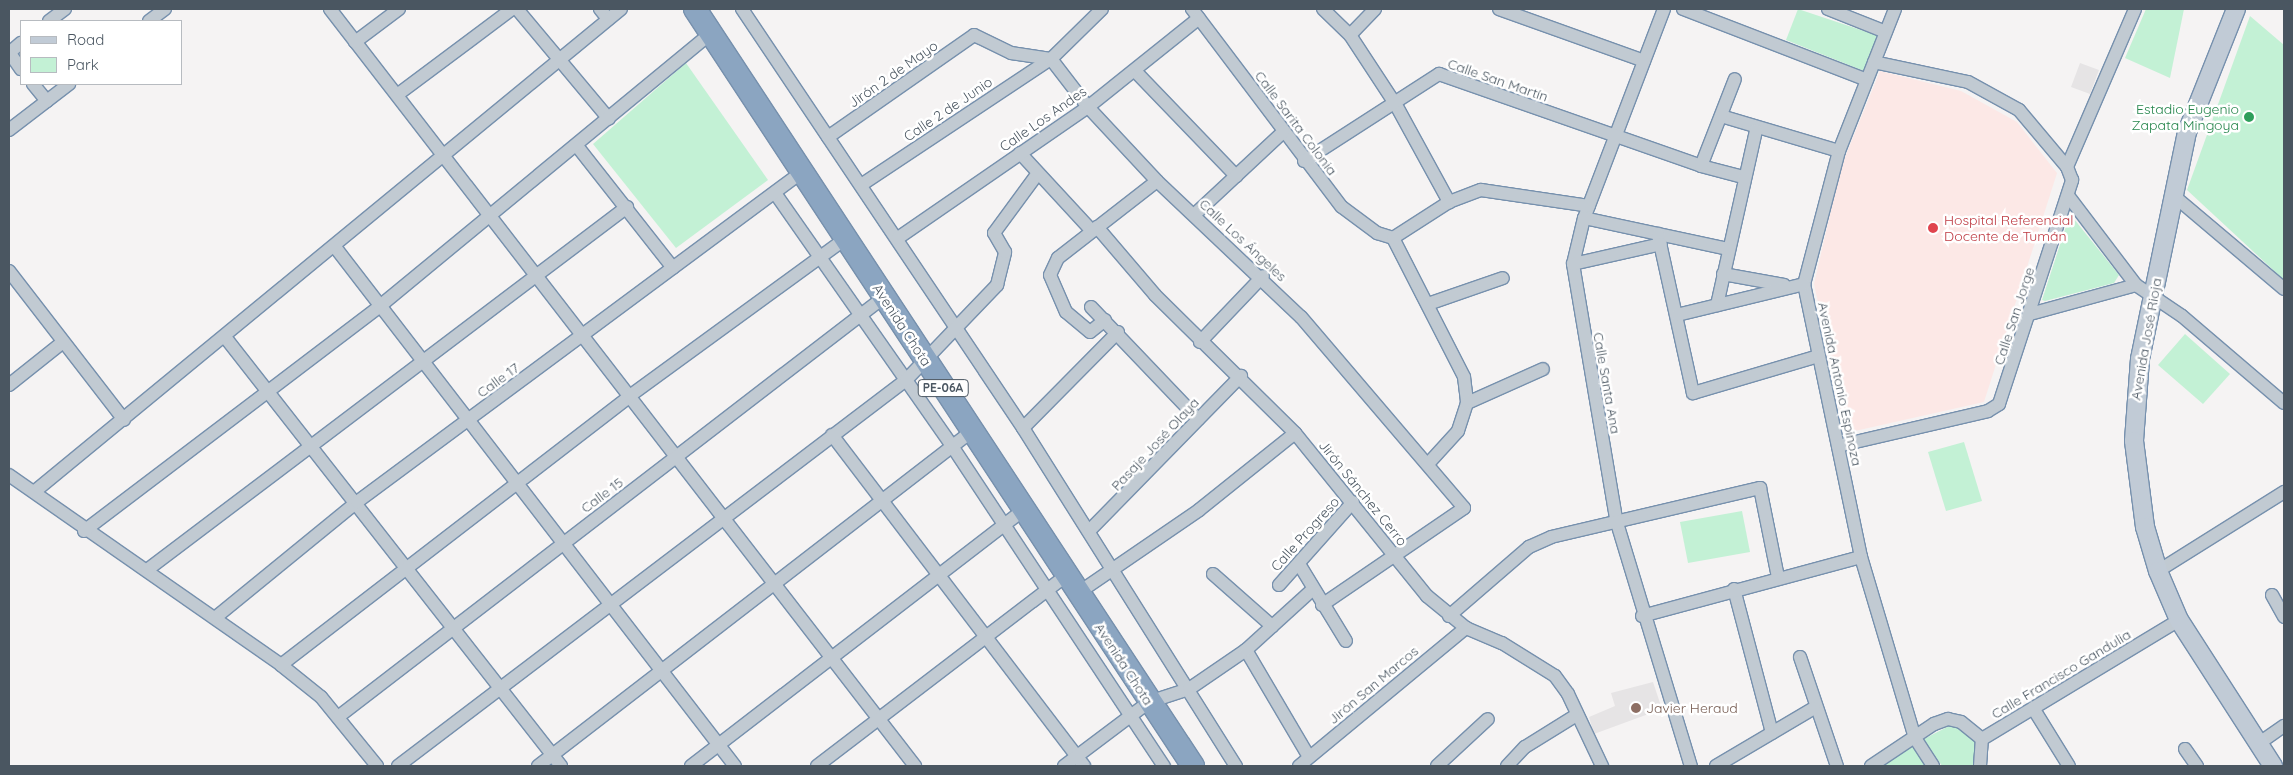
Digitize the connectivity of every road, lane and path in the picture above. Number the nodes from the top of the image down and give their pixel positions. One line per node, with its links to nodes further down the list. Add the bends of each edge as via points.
1 (65, 9): 23 (street)
2 (330, 9): 28 (street)
3 (398, 9): 28 (street)
4 (512, 9): 41 (street)
5 (517, 9): 31 (street)
6 (600, 9): 22 (street)
7 (621, 9): 22 (street)
8 (695, 9): 26 (highway, Avenida Chota / PE-06A)
9 (742, 9): 51 (street)
10 (1102, 9): 32 (street, Calle 2 de Junio)
11 (1323, 9): 27 (street)
12 (1375, 9): 27 (street)
13 (1499, 9): 33 (street)
14 (1664, 9): 33 (street, Calle Santa Ana)
15 (1684, 9): 38 (street)
16 (1828, 9): 25 (street)
17 (1895, 9): 25 (street, Avenida Antonio Espinoza)
18 (2134, 9): 58 (street)
19 (2236, 9): 67 (street, Avenida José Rioja, via 2187,132)
20 (160, 10): 24 (street)
21 (1196, 13): 36 (street, Calle Los Andes); 49 (street, Calle Sarita Colonia)
22 (608, 19): 31 (street)
23 (50, 20)
24 (150, 20)
25 (1886, 32): 34 (street, Avenida Antonio Espinoza)
26 (711, 33): 46 (street); 59 (highway, Avenida Chota / PE-06A)
27 (1350, 35): 43 (street)
28 (355, 42): 41 (street)
29 (20, 44): 30 (street)
30 (9, 53): 35 (street)
31 (560, 59): 46 (street); 55 (street)
32 (1051, 59): 44 (street, Calle Los Ángeles); 51 (street, Jirón 2 de Mayo, via 1011,53 974,35); 64 (street, Calle 2 de Junio)
33 (1644, 61): 50 (street, Calle Santa Ana)
34 (1874, 62): 38 (street, Avenida Antonio Espinoza); 58 (street, via 1968,82 2011,105)
35 (20, 68)
36 (1136, 71): 44 (street, Calle Los Andes); 61 (street)
37 (1735, 79): 45 (street)
38 (1867, 80): 53 (street, Avenida Antonio Espinoza)
39 (34, 85): 42 (street)
40 (68, 85): 42 (street)
41 (398, 95): 55 (street)
42 (46, 101): 47 (street)
43 (1396, 105): 50 (street, Calle San Martín, via 1439,74); 56 (street, Calle San Martín); 68 (street)
44 (1088, 107): 54 (street, Calle Los Andes); 63 (street, Calle Los Ángeles)
45 (1721, 116): 48 (street); 57 (street)
46 (608, 119): 52 (street)
47 (9, 130)
48 (1756, 130): 53 (street); 62 (street)
49 (1283, 132): 56 (street, Calle Sarita Colonia); 61 (street)
50 (1614, 136): 57 (street); 70 (street, Calle Santa Ana)
51 (828, 137): 64 (street)
52 (577, 146): 69 (street); 72 (street)
53 (1838, 151): 88 (street, Avenida Antonio Espinoza)
54 (1020, 153): 60 (street, Jirón Sánchez Cerro); 74 (street, Calle Los Andes)
55 (442, 157): 72 (street); 78 (street)
56 (1304, 161): 75 (street, Calle Sarita Colonia, via 1342,207 1377,233)
57 (1701, 166): 62 (street)
58 (2067, 167): 66 (street, Calle San Jorge, via 2072,180)
59 (802, 172): 65 (street, Calle 17); 76 (highway, Avenida Chota / PE-06A)
60 (1038, 173): 73 (street, Jirón Sánchez Cerro); 102 (street, via 994,233 1005,252 997,286)
61 (1236, 176): 71 (street)
62 (1743, 176): 79 (street)
63 (1157, 181): 71 (street, Calle Los Ángeles); 73 (street)
64 (861, 185): 74 (street)
65 (774, 193): 80 (street); 82 (street, Calle 17)
66 (2069, 196): 89 (street); 98 (street, Calle San Jorge)
67 (2174, 196): 91 (street); 92 (street, Avenida José Rioja)
68 (1449, 202): 70 (street, via 1481,190); 75 (street)
69 (627, 207): 82 (street); 84 (street)
70 (1586, 212): 77 (street); 81 (street, Calle Santa Ana)
71 (1194, 215): 85 (street, Calle Los Ángeles)
72 (492, 216): 84 (street); 96 (street)
73 (1095, 229): 101 (street, via 1058,258 1050,275 1066,312 1090,332); 107 (street, Jirón Sánchez Cerro)
74 (898, 238): 102 (street)
75 (1393, 238): 94 (street)
76 (845, 239): 80 (street); 93 (highway, Avenida Chota / PE-06A)
77 (1660, 240): 79 (street); 81 (street); 100 (street)
78 (335, 247): 96 (street); 105 (street)
79 (1729, 249): 83 (street)
80 (820, 257): 99 (street); 116 (street)
81 (1573, 264): 140 (street, Calle Santa Ana)
82 (673, 268): 104 (street, Calle 17)
83 (1723, 274): 90 (street); 95 (street)
84 (538, 275): 104 (street); 109 (street)
85 (1262, 276): 107 (street); 130 (street, Calle Los Ángeles)
86 (1502, 278): 94 (street)
87 (11, 279): 106 (street)
88 (1804, 284): 90 (street); 108 (street, Avenida Antonio Espinoza)
89 (2136, 285): 92 (street); 98 (street)
90 (1789, 286): 95 (street)
91 (2284, 289)
92 (2152, 296): 118 (street); 151 (street, Avenida José Rioja, via 2134,400 2134,441 2143,518)
93 (884, 297): 99 (street, Calle 15); 110 (highway, Avenida Chota / PE-06A)
94 (1428, 304): 117 (street, via 1464,377)
95 (1717, 305): 100 (street)
96 (380, 306): 109 (street); 115 (street)
97 (1091, 306): 101 (street)
98 (2030, 314): 128 (street, Calle San Jorge, via 1999,404 1988,411)
99 (860, 315): 113 (street); 129 (street, Calle 15)
100 (1677, 315): 108 (street, via 1693,393)
101 (1105, 320): 103 (street)
102 (955, 325): 110 (street); 122 (street)
103 (1118, 332): 120 (street); 122 (street)
104 (584, 336): 116 (street); 119 (street, Calle 17)
105 (225, 337): 115 (street); 121 (street)
106 (63, 342): 114 (street); 121 (street)
107 (1200, 342): 112 (street, Jirón Sánchez Cerro)
108 (1819, 356): 128 (street, Avenida Antonio Espinoza)
109 (422, 360): 119 (street); 126 (street)
110 (926, 360): 113 (street); 123 (highway, Avenida Chota / PE-06A)
111 (1543, 370): 117 (street)
112 (1241, 376): 120 (street, Pasaje José Olaya); 124 (street, Jirón Sánchez Cerro)
113 (906, 380): 125 (street); 127 (street)
114 (9, 385)
115 (269, 391): 126 (street); 143 (street)
116 (631, 395): 129 (street); 132 (street)
117 (1467, 403): 130 (street, via 1458,431)
118 (2284, 403)
119 (470, 419): 132 (street); 135 (street, Calle 17)
120 (1198, 419): 142 (street, Pasaje José Olaya)
121 (124, 420): 133 (street)
122 (1023, 428): 142 (street)
123 (971, 432): 127 (street); 138 (highway, Avenida Chota / PE-06A)
124 (1295, 434): 136 (street, Jirón Sánchez Cerro); 149 (street)
125 (832, 435): 137 (street); 139 (street)
126 (312, 445): 135 (street); 150 (street)
127 (952, 446): 137 (street); 141 (street)
128 (1838, 446): 146 (street, Avenida Antonio Espinoza)
129 (679, 456): 139 (street); 144 (street, Calle 15)
130 (1428, 464): 145 (street, Calle Los Ángeles, via 1464,508)
131 (9, 475): 133 (street)
132 (520, 483): 144 (street); 148 (street)
133 (34, 492): 143 (street)
134 (2284, 492): 151 (street)
135 (357, 502): 148 (street); 166 (street, Calle 17)
136 (1354, 502): 145 (street, Jirón Sánchez Cerro); 147 (street, Calle Progreso)
137 (880, 504): 153 (street); 155 (street)
138 (1024, 510): 141 (street); 156 (highway, Avenida Chota / PE-06A)
139 (726, 516): 155 (street); 162 (street)
140 (1617, 523): 154 (street, via 1760,488); 164 (street, via 1551,537 1530,547); 165 (street, Calle Santa Ana)
141 (1004, 525): 153 (street); 160 (street)
142 (1090, 530): 149 (street)
143 (84, 531): 150 (street)
144 (565, 542): 162 (street); 171 (street, Calle 15)
145 (1397, 557): 163 (street); 164 (street, Jirón Sánchez Cerro)
146 (1861, 557): 154 (street); 191 (street, Avenida Antonio Espinoza)
147 (1299, 564): 157 (street, Calle Progreso); 159 (street)
148 (407, 569): 171 (street); 177 (street)
149 (1115, 569): 156 (street); 180 (street)
150 (147, 570): 166 (street)
151 (2158, 571): 168 (street, Avenida José Rioja)
152 (1213, 574): 169 (street)
153 (938, 577): 172 (street); 176 (street)
154 (1778, 577): 158 (street)
155 (777, 584): 176 (street); 178 (street)
156 (1073, 584): 160 (street); 181 (highway, Avenida Chota / PE-06A)
157 (1279, 585)
158 (1734, 589): 165 (street); 190 (street)
159 (1312, 590): 163 (street); 169 (street)
160 (1046, 591): 172 (street); 186 (street)
161 (2272, 595): 167 (street)
162 (611, 604): 178 (street); 179 (street)
163 (1322, 605): 173 (street)
164 (1449, 616): 170 (street, Jirón Sánchez Cerro)
165 (1642, 616): 216 (street, Calle Santa Ana)
166 (216, 617): 177 (street)
167 (2284, 617)
168 (2179, 620): 183 (street, Calle Francisco Gandulia); 193 (street, Avenida José Rioja)
169 (1272, 626): 174 (street)
170 (1466, 628): 184 (street, Jirón Sánchez Cerro, via 1502,643 1555,676 1568,694); 197 (street, Jirón San Marcos)
171 (452, 630): 179 (street); 185 (street, Calle 15)
172 (985, 638): 187 (street); 198 (street)
173 (1346, 641)
174 (1246, 650): 180 (street); 197 (street)
175 (1800, 657): 182 (street)
176 (835, 658): 187 (street); 194 (street)
177 (281, 665): 185 (street)
178 (664, 671): 194 (street); 196 (street)
179 (501, 689): 196 (street); 202 (street)
180 (1189, 689): 181 (street); 211 (street)
181 (1149, 702): 186 (street); 210 (highway, Avenida Chota / PE-06A)
182 (1814, 708): 190 (street); 218 (street)
183 (2032, 708): 192 (street, Calle Francisco Gandulia); 222 (street)
184 (1575, 716): 199 (street); 215 (street, Jirón Sánchez Cerro)
185 (338, 717): 201 (street)
186 (1129, 717): 198 (street); 209 (street)
187 (880, 720): 200 (street); 207 (street)
188 (1488, 720): 213 (street)
189 (2284, 726): 193 (street)
190 (1772, 733): 217 (street)
191 (1915, 738): 192 (street, via 1948,720 1961,722); 219 (street); 220 (street, Avenida Antonio Espinoza)
192 (1982, 739): 221 (street)
193 (2258, 744): 224 (street, Avenida José Rioja)
194 (719, 746): 205 (street); 206 (street)
195 (2185, 749): 223 (street)
196 (553, 755): 203 (street); 204 (street)
197 (1310, 757): 212 (street, Jirón San Marcos)
198 (1080, 761): 208 (street)
199 (1520, 761): 214 (street)
200 (825, 764)
201 (377, 766)
202 (398, 766)
203 (538, 766)
204 (562, 766)
205 (691, 766)
206 (735, 766)
207 (916, 766)
208 (1064, 766)
209 (1164, 766)
210 (1192, 766)
211 (1236, 766)
212 (1299, 766)
213 (1437, 766)
214 (1507, 766)
215 (1602, 766)
216 (1691, 766)
217 (1716, 766)
218 (1837, 766)
219 (1871, 766)
220 (1934, 766)
221 (1980, 766)
222 (2069, 766)
223 (2197, 766)
224 (2273, 766)

